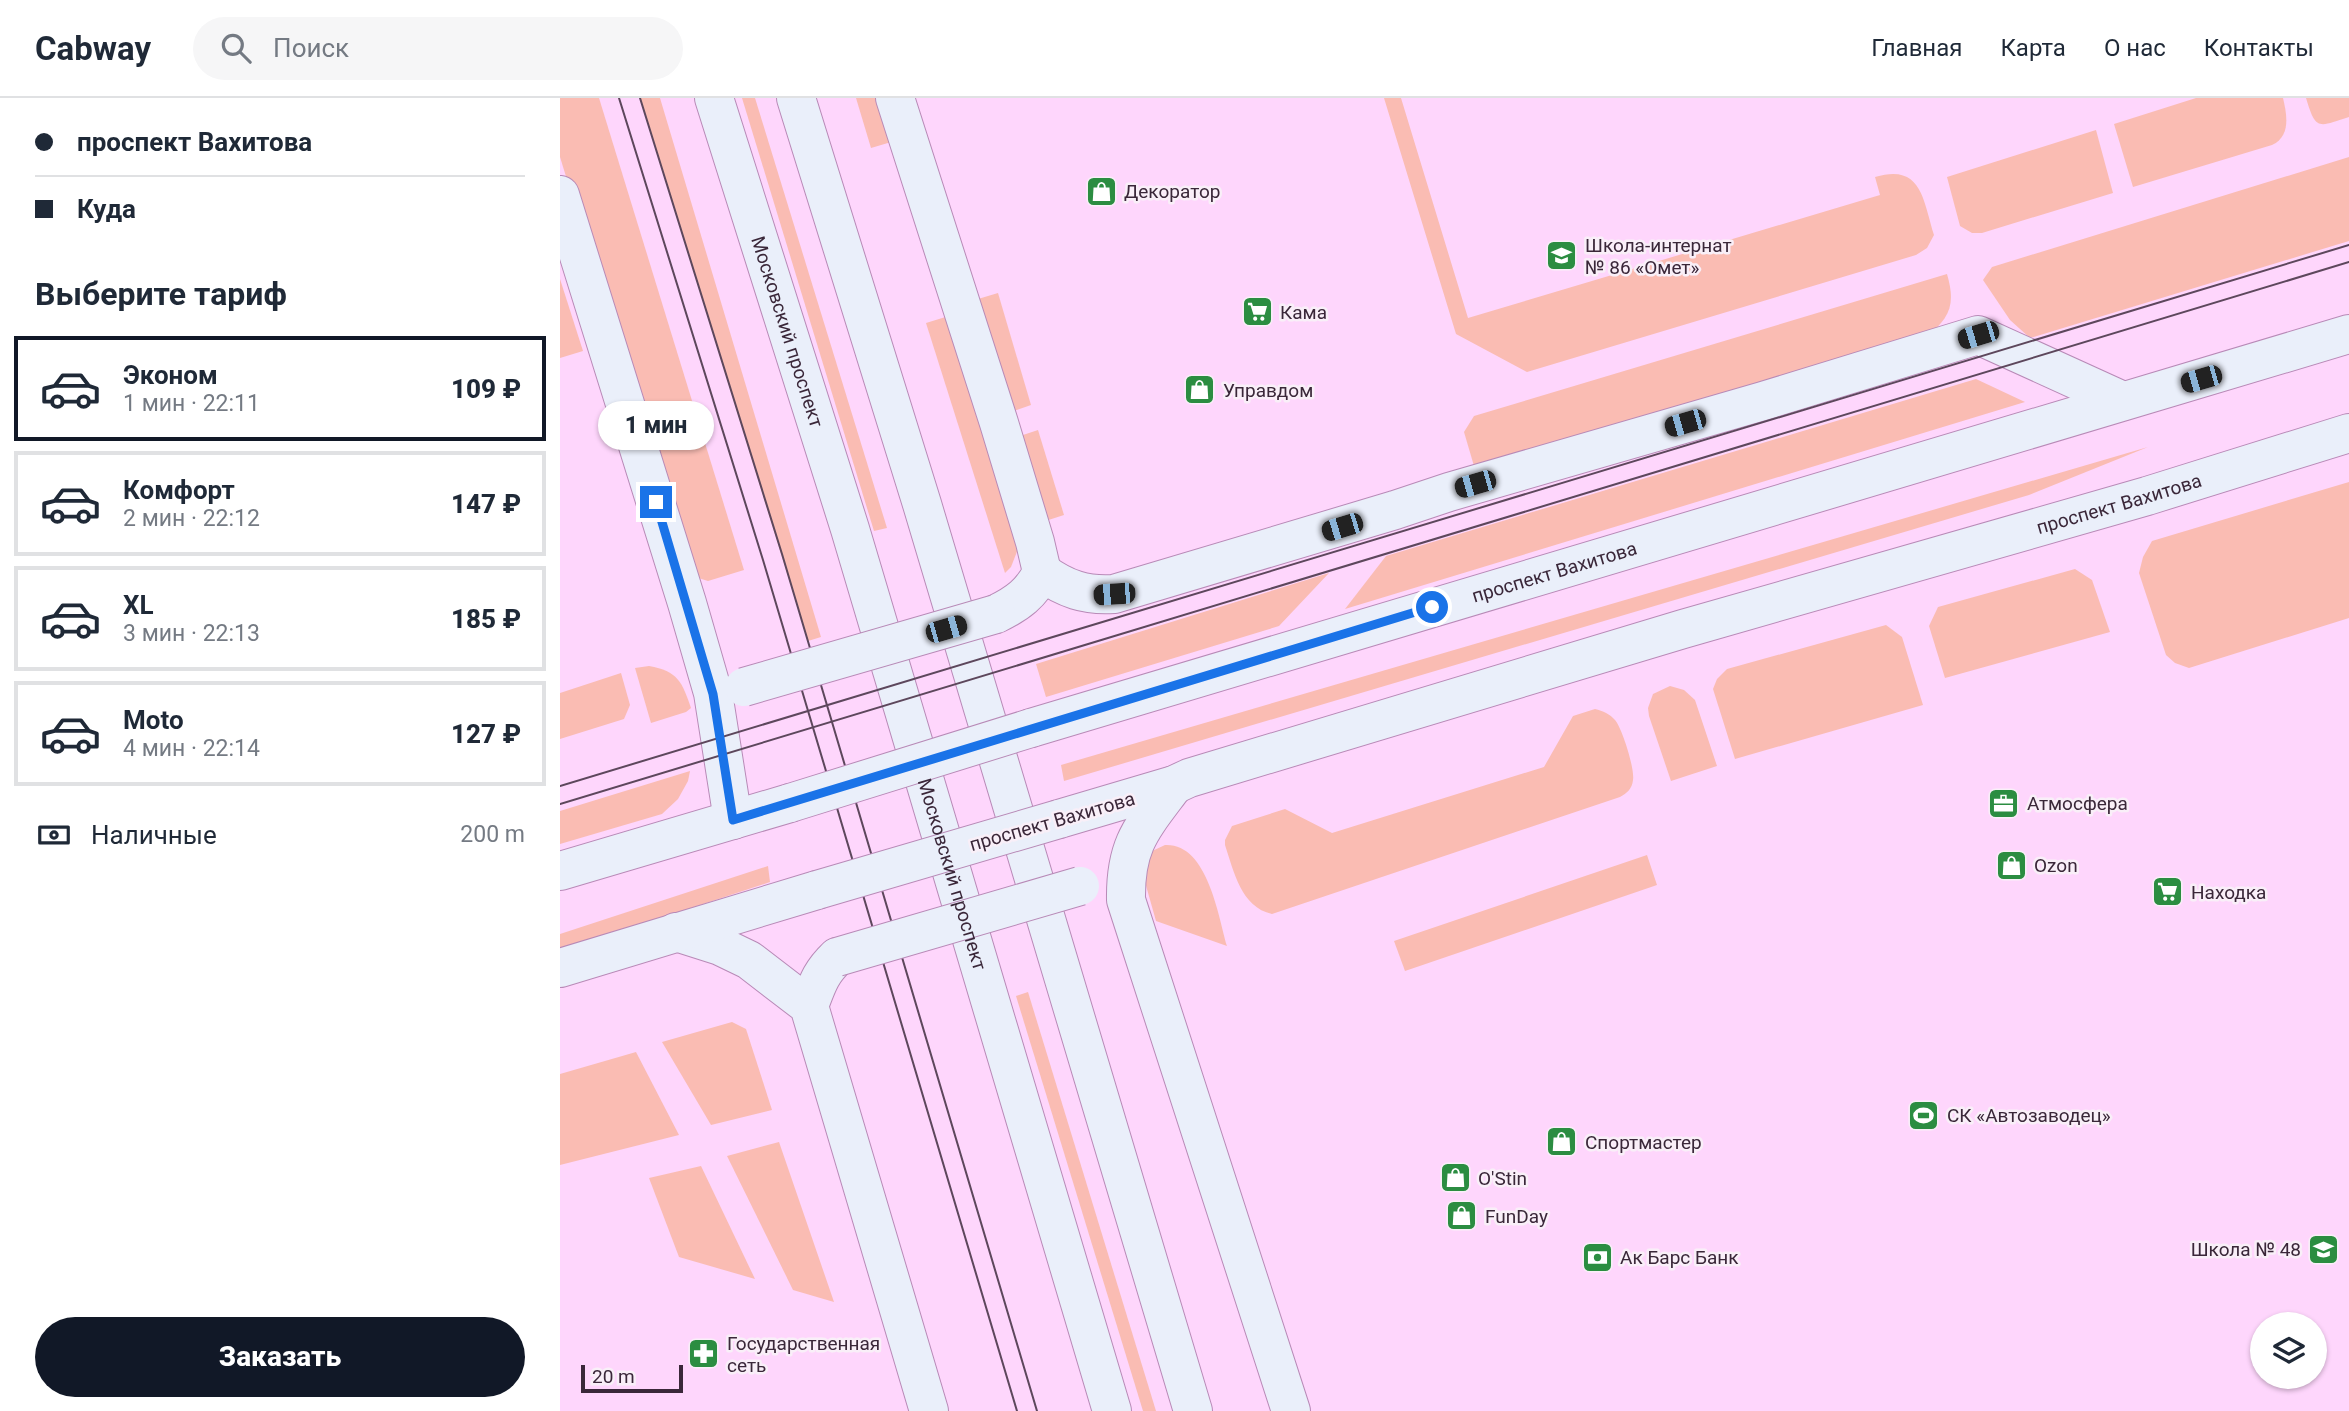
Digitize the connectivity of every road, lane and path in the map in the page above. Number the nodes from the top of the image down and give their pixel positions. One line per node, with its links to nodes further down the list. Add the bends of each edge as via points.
1 (715, 98): 22 (main road, Московский проспект, via 854,542)
2 (796, 98): 23 (main road)
3 (895, 98): 12 (main road)
4 (560, 195): 13 (main road, via 687,603)
5 (2349, 334): 7 (main road, проспект Вахитова)
6 (2349, 355): 7 (main road)
7 (2278, 356): 8 (main road, проспект Вахитова)
8 (2123, 401): 12 (main road, via 1978,335 1114,594 1075,591); 15 (main road, проспект Вахитова, bridge)
9 (2349, 414): 11 (main road)
10 (2349, 433): 11 (main road, проспект Вахитова)
11 (2295, 450): 14 (main road, проспект Вахитова, via 1683,629)
12 (1042, 572): 13 (main road, bridge, via 1027,595 996,614)
13 (728, 690): 15 (main road)
14 (1174, 785): 17 (main road, via 1130,852); 18 (main road, проспект Вахитова, bridge)
15 (733, 820): 16 (main road, проспект Вахитова)
16 (560, 871)
17 (1126, 900): 20 (main road, bridge, via 1110,886 1080,886 837,957 818,979); 24 (main road)
18 (676, 932): 19 (main road, проспект Вахитова); 20 (main road, via 749,960)
19 (560, 968)
20 (808, 1006): 21 (main road)
21 (929, 1411)
22 (1112, 1411)
23 (1193, 1411)
24 (1291, 1411)

